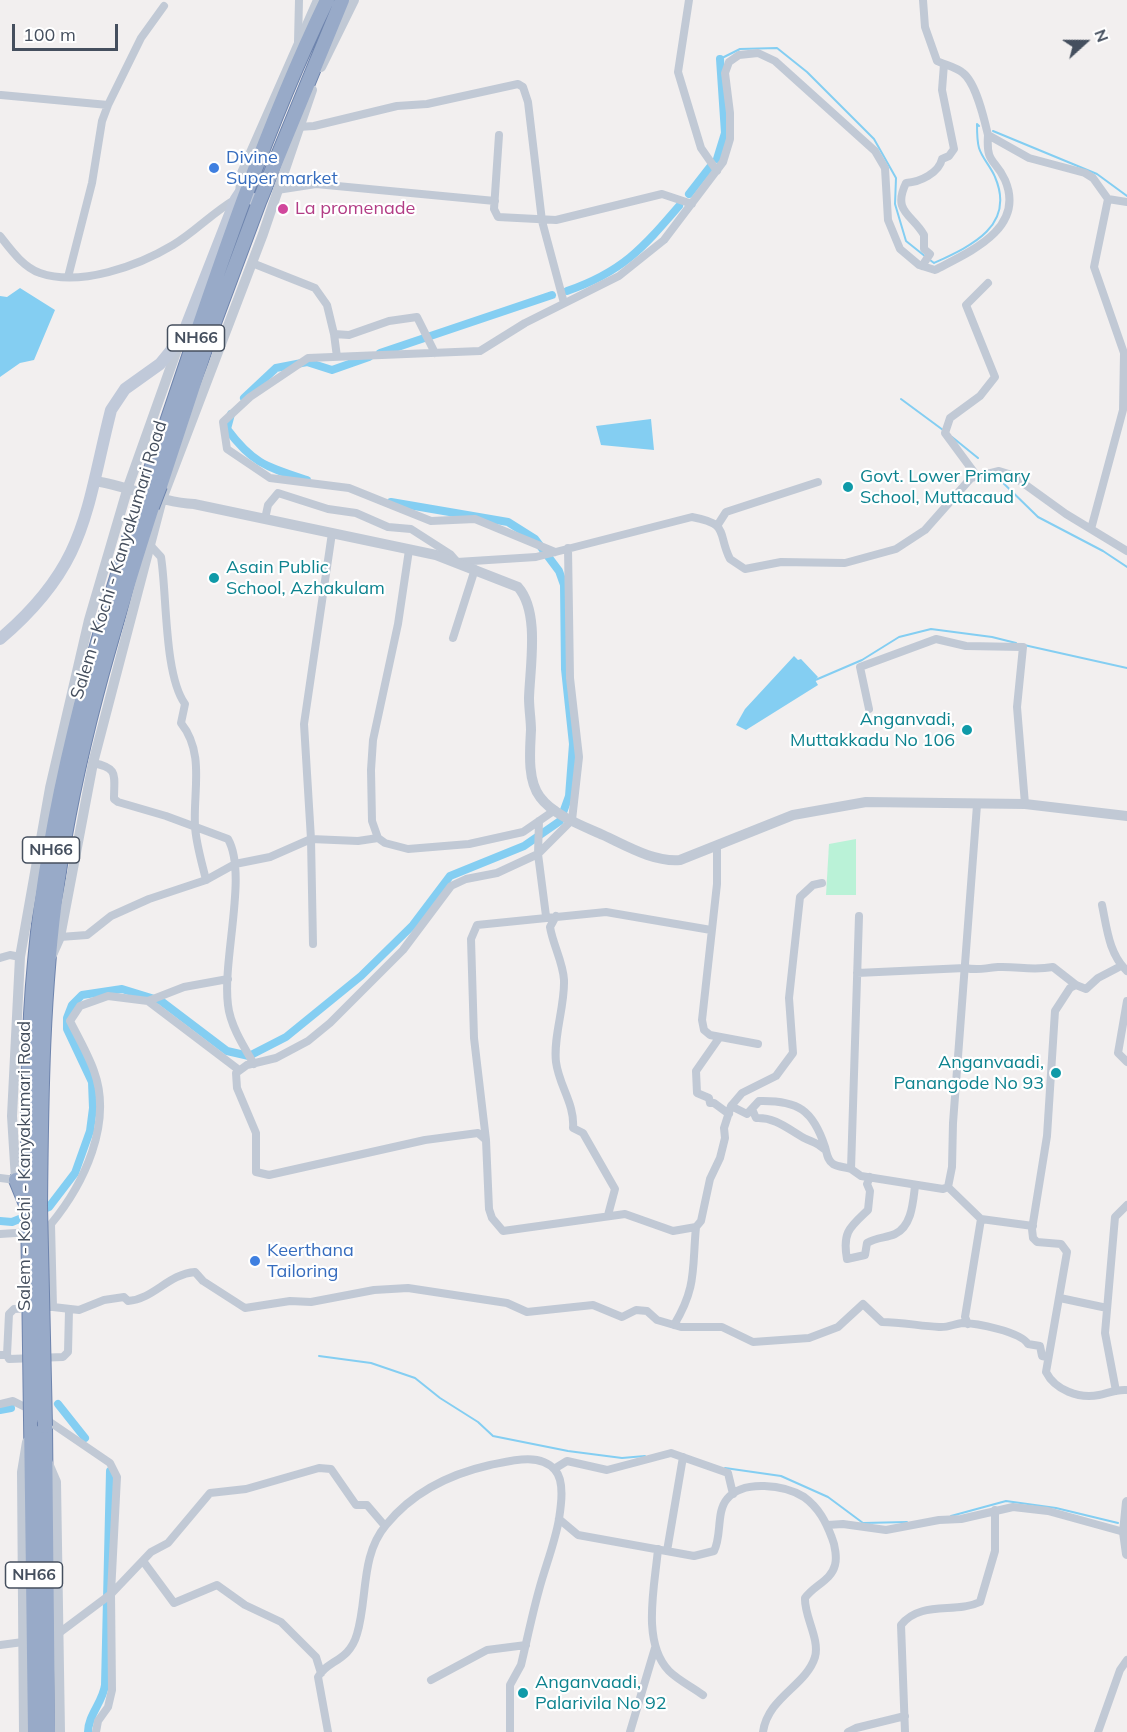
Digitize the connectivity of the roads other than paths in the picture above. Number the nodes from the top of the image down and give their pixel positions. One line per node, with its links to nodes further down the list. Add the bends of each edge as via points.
1 (299, 0): 9 (street)
2 (318, 0): 9 (street)
3 (327, 0): 18 (highway, Salem - Kochi - Kanyakumari Road / NH66)
4 (342, 0): 18 (highway, Salem - Kochi - Kanyakumari Road / NH66)
5 (354, 0): 13 (street)
6 (689, 0): 16 (street, via 678,72 701,148)
7 (923, 0): 10 (street, via 931,49 937,61)
8 (164, 6): 12 (street, via 141,38)
9 (297, 48): 18 (street, via 242,173)
10 (944, 64): 15 (street, via 967,76); 25 (street, via 942,90 954,149 932,173 906,183 900,196 904,212 924,235)
11 (1, 95): 12 (street)
12 (108, 105): 27 (street)
13 (298, 127): 17 (street); 23 (street, via 518,84 528,102)
14 (499, 135): 20 (street)
15 (988, 135): 19 (street, via 1029,158 1085,173); 25 (street, via 989,158 1008,189 1005,221 986,242 935,270)
16 (717, 171): 22 (street); 25 (street, via 730,139 725,73 729,62 739,55 758,53 775,61 875,151 885,168 888,220 900,249)
17 (277, 190): 20 (street, via 316,184); 26 (street)
18 (245, 197): 27 (street, via 174,245 137,264 103,274); 31 (main road); 39 (highway, Salem - Kochi - Kanyakumari Road / NH66)
19 (1108, 199): 21 (street); 32 (street, via 1094,267)
20 (495, 201): 23 (street, via 498,217)
21 (1127, 202)
22 (692, 204): 23 (street, via 662,194); 29 (street, via 649,254 619,276)
23 (542, 221): 29 (street)
24 (0, 236): 27 (street, via 13,252 41,273)
25 (926, 261)
26 (252, 263): 30 (street, via 315,288 327,305); 39 (street)
27 (68, 277)
28 (988, 283): 35 (street, via 966,305 995,377 980,396 950,418 945,433)
29 (564, 303): 33 (street, via 480,351)
30 (334, 334): 33 (street, via 349,334 417,317); 34 (street)
31 (182, 338): 36 (main road, via 160,364 117,399); 38 (street)
32 (1125, 352): 42 (street, via 1124,410)
33 (435, 353): 34 (street)
34 (337, 357): 48 (street, via 308,358 250,398 223,422 227,448 270,478 349,488 431,521 475,519)
35 (976, 475): 41 (street, via 912,540 896,549 845,563 781,562 745,569 729,559 724,535); 42 (street, via 999,471 1012,475)
36 (95, 481): 38 (street); 52 (main road, via 79,540 64,570 44,598)
37 (818, 482): 41 (street, via 726,512)
38 (128, 487): 39 (street); 75 (street, via 89,620 50,788)
39 (152, 495): 40 (street); 44 (street); 77 (highway, Salem - Kochi - Kanyakumari Road / NH66, via 92,710 57,884); 92 (highway, Salem - Kochi - Kanyakumari Road / NH66, via 106,609 80,707 45,883 30,1024)
40 (265, 519): 43 (street); 49 (street, via 268,505 278,493 328,509 356,513 388,526 411,529)
41 (717, 526): 45 (street, via 692,517)
42 (1091, 529): 47 (street)
43 (332, 532): 46 (street); 63 (street, via 304,724)
44 (150, 545): 54 (street); 61 (street, via 161,556 172,673 185,704 181,723 189,733 197,764)
45 (568, 548): 48 (street); 59 (street, via 569,667 579,758)
46 (409, 550): 49 (street); 62 (street, via 373,740 372,820)
47 (1127, 551)
48 (555, 552): 49 (street, via 536,557)
49 (457, 562): 50 (street)
50 (475, 569): 51 (street); 57 (street, via 518,587 528,602 531,770 540,798)
51 (453, 638)
52 (0, 639)
53 (869, 709): 56 (street, via 860,667 936,639 966,646 1023,647 1017,707)
54 (93, 763): 61 (street, via 113,770 117,802); 73 (street)
55 (977, 804): 56 (street); 64 (street, via 884,801 838,805 793,815); 78 (street)
56 (1025, 804): 58 (street)
57 (555, 810): 59 (street); 60 (street)
58 (1127, 816)
59 (571, 819): 64 (street, via 649,856 670,860); 65 (street)
60 (539, 821): 62 (street, via 523,832 469,843 408,849); 65 (street)
61 (195, 826): 66 (street, via 228,839); 67 (street)
62 (378, 838): 63 (street)
63 (311, 839): 66 (street, via 270,857); 74 (street)
64 (717, 847): 72 (street)
65 (538, 854): 70 (street); 88 (street, via 497,873 451,886 403,950 330,1023 308,1041 276,1058)
66 (235, 864): 67 (street); 81 (street)
67 (206, 880): 73 (street, via 111,915 87,935)
68 (822, 883): 91 (street, via 813,885 800,897 789,998 793,1053 776,1076 742,1093)
69 (1102, 905): 79 (street, via 1111,948)
70 (551, 916): 72 (street, via 606,912); 93 (street, via 481,922 473,930 474,1038); 103 (street, via 550,927 564,981 557,1067 574,1115 573,1128 583,1133 615,1189)
71 (859, 916): 80 (street)
72 (711, 930): 85 (street, via 702,1020 704,1030)
73 (60, 937): 77 (street)
74 (313, 944)
75 (20, 957): 76 (street); 98 (street, via 12,1116)
76 (0, 958)
77 (48, 962): 92 (highway, Salem - Kochi - Kanyakumari Road / NH66)
78 (964, 968): 80 (street); 82 (street, via 982,972 997,967 1031,971 1053,967); 100 (street)
79 (1124, 969): 82 (street, via 1098,978 1086,989)
80 (857, 973): 95 (street)
81 (228, 979): 83 (street, via 184,987); 88 (street, via 228,1006)
82 (1076, 985): 106 (street, via 1056,1011 1047,1136)
83 (148, 1001): 89 (street); 105 (street, via 108,996 80,1006 70,1021 94,1071 99,1095 96,1144 64,1208)
84 (1127, 1001): 87 (street, via 1118,1053)
85 (719, 1038): 86 (street); 91 (street, via 696,1071 697,1093 709,1098 718,1109)
86 (758, 1044)
87 (1127, 1062)
88 (254, 1064): 89 (street)
89 (239, 1070): 93 (street, via 234,1080 256,1133 254,1165 258,1174 445,1137 478,1133)
90 (752, 1109): 91 (street, via 747,1114); 94 (street, via 756,1118 765,1117 786,1125 801,1137 815,1140); 94 (street, via 759,1101 804,1108 815,1122)
91 (730, 1110): 107 (street, via 720,1158)
92 (34, 1119): 102 (highway, Salem - Kochi - Kanyakumari Road / NH66)
93 (486, 1140): 103 (street, via 489,1209 503,1231)
94 (826, 1151): 95 (street, via 835,1166)
95 (851, 1169): 96 (street, via 855,1174)
96 (870, 1177): 99 (street); 99 (street, via 868,1210 848,1229 847,1259 865,1255 867,1243 904,1227)
97 (0, 1178): 98 (street)
98 (16, 1180): 102 (highway)
99 (915, 1186): 100 (street)
100 (948, 1186): 104 (street)
101 (1127, 1205): 111 (street, via 1115,1217)
102 (34, 1206): 120 (highway, Salem - Kochi - Kanyakumari Road / NH66, bridge); 121 (highway, Salem - Kochi - Kanyakumari Road / NH66, bridge)
103 (608, 1215): 107 (street, via 625,1214 673,1231)
104 (981, 1219): 106 (street); 114 (street)
105 (51, 1224): 108 (street, via 31,1232); 110 (street)
106 (1032, 1226): 109 (street, via 1037,1242 1061,1244 1067,1252)
107 (696, 1227): 113 (street, via 691,1289)
108 (0, 1234)
109 (1060, 1298): 111 (street); 116 (street)
110 (53, 1307): 112 (street); 115 (street, via 14,1309 9,1314)
111 (1107, 1308): 118 (street, via 1105,1333)
112 (69, 1310): 113 (street, via 124,1297 137,1301 166,1282 195,1272 245,1308 408,1288 507,1303 527,1312 593,1305 622,1317 636,1310 647,1311 657,1320); 115 (street, via 68,1352 63,1357 9,1359)
113 (674, 1324): 114 (street, via 722,1326 753,1342 809,1338 838,1327 863,1304 882,1322 941,1328)
114 (968, 1324): 116 (street, via 1016,1334 1028,1344 1040,1346 1042,1356)
115 (3, 1355)
116 (1047, 1357): 118 (street, via 1046,1372 1051,1381 1068,1392 1096,1396)
117 (1127, 1390): 118 (street)
118 (1116, 1391)
119 (0, 1404): 134 (street, via 13,1401 59,1426 110,1463 117,1477)
120 (32, 1419): 136 (street, via 22,1472); 146 (highway, Salem - Kochi - Kanyakumari Road / NH66)
121 (45, 1457): 135 (street, via 56,1482); 147 (highway, Salem - Kochi - Kanyakumari Road / NH66)
122 (683, 1457): 123 (street, via 671,1453 607,1470 567,1461); 124 (street, via 728,1473); 131 (street)
123 (554, 1469): 127 (street, via 560,1480); 129 (street, via 529,1459 485,1466 420,1492)
124 (733, 1494): 128 (street, via 758,1486 783,1489 805,1498); 131 (street, via 723,1505 719,1542 714,1551 694,1556)
125 (1127, 1502): 130 (street)
126 (995, 1510): 128 (street, via 961,1520 886,1530); 130 (street, via 1048,1510); 144 (street, via 995,1551 980,1602 922,1611 906,1618 901,1625)
127 (559, 1520): 131 (street, via 578,1535); 138 (street)
128 (827, 1525): 153 (street, via 836,1563 831,1575 805,1598 816,1649 814,1657 810,1667 771,1708)
129 (385, 1526): 133 (street, via 366,1505 356,1504 331,1469 319,1468 246,1488 210,1493 168,1543); 141 (street, via 367,1565 354,1642 343,1658)
130 (1124, 1532): 132 (street)
131 (662, 1550): 139 (street, via 653,1611)
132 (1127, 1554)
133 (143, 1561): 134 (street); 141 (street, via 174,1603 217,1585 245,1605 281,1622 316,1657)
134 (111, 1593): 135 (street); 149 (street, via 112,1690)
135 (59, 1633): 148 (street)
136 (23, 1642): 137 (street); 145 (street)
137 (0, 1645)
138 (526, 1645): 142 (street, via 487,1650); 151 (street, via 510,1685)
139 (655, 1647): 143 (street, via 670,1672); 152 (street)
140 (1127, 1660): 156 (street)
141 (321, 1673): 150 (street, via 319,1683)
142 (431, 1680)
143 (703, 1695)
144 (905, 1716): 154 (street); 155 (street)
145 (24, 1732)
146 (36, 1732)
147 (48, 1732)
148 (60, 1732)
149 (96, 1732)
150 (328, 1732)
151 (510, 1732)
152 (630, 1732)
153 (763, 1732)
154 (848, 1732)
155 (905, 1732)
156 (1098, 1732)

